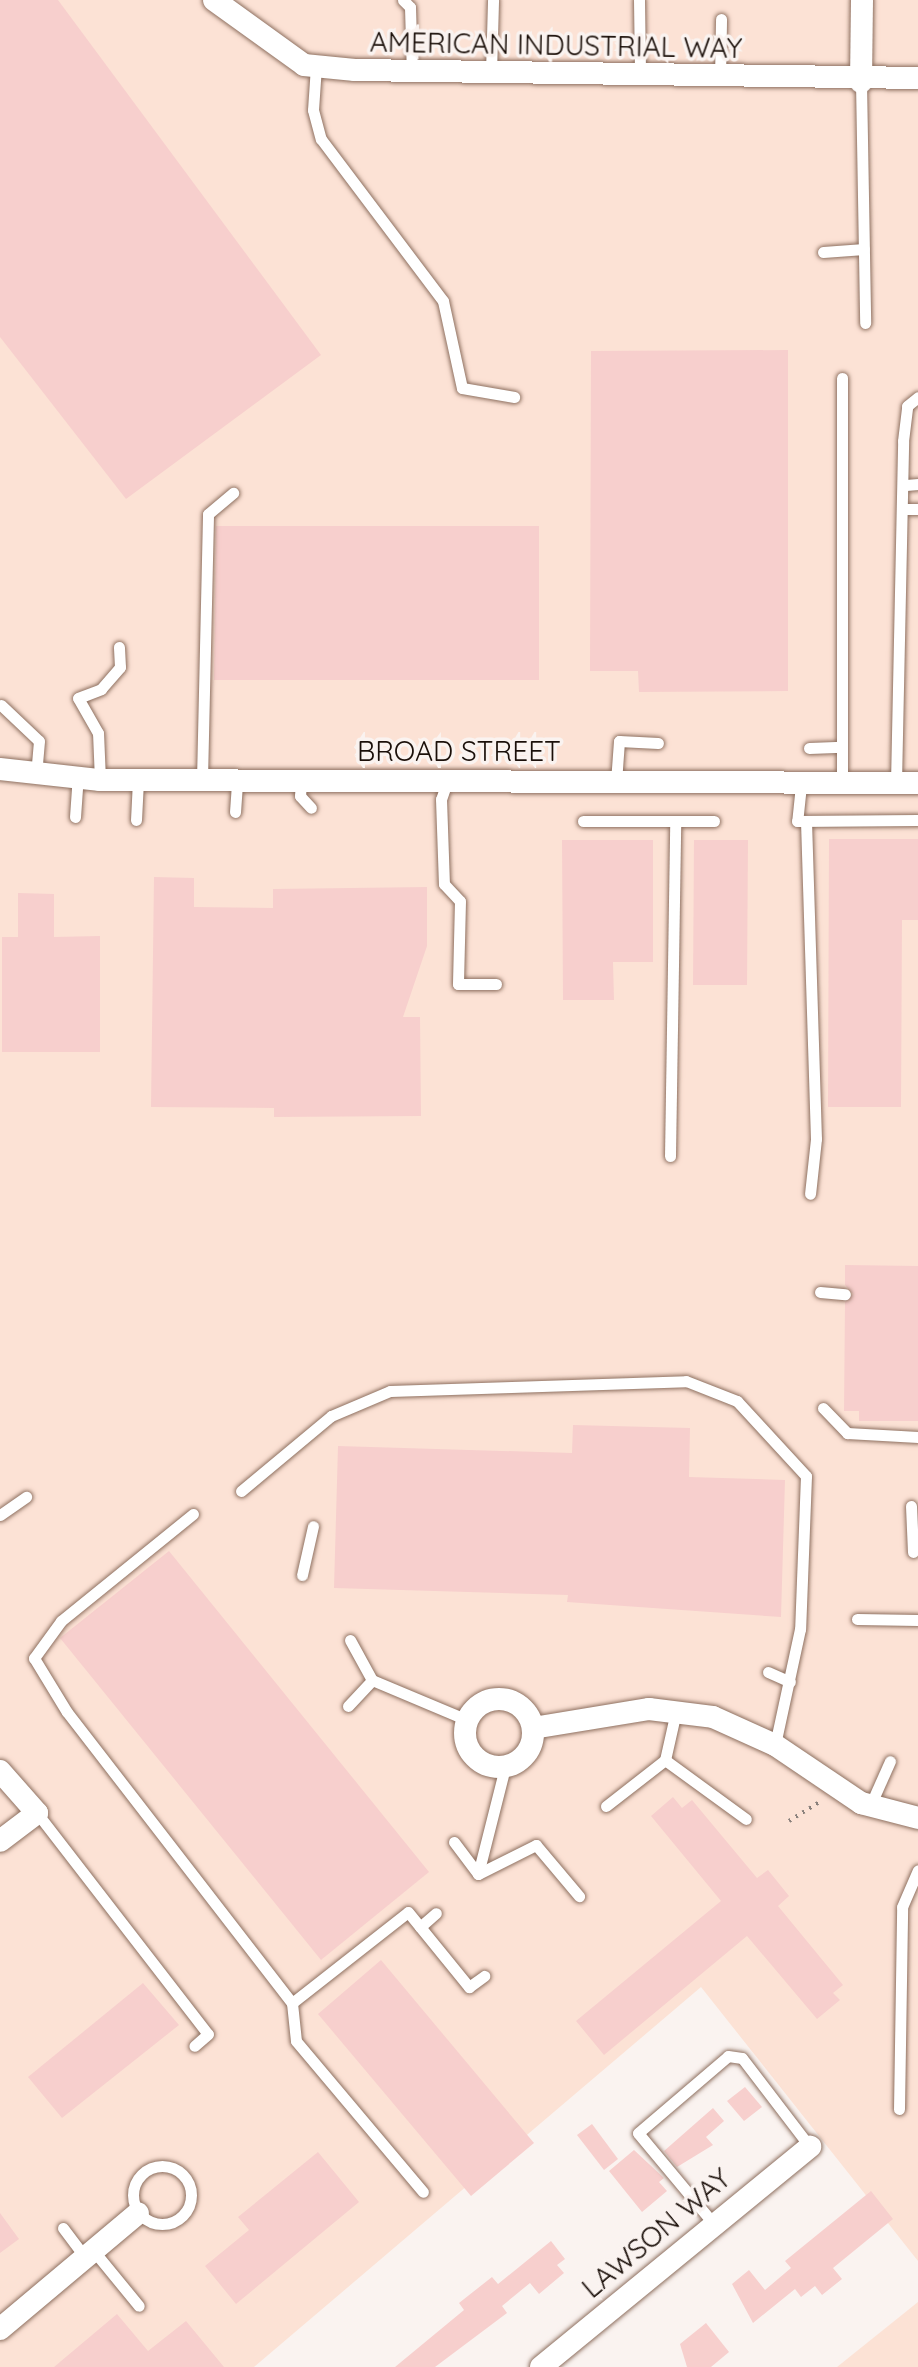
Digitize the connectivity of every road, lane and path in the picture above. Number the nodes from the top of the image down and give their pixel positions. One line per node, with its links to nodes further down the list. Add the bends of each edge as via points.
1 (214, 0): 7 (street, AMERICAN INDUSTRIAL WAY, via 267,42)
2 (403, 0): 8 (lane, via 410,7)
3 (493, 0): 9 (lane)
4 (639, 0): 11 (lane)
5 (862, 0): 13 (street)
6 (721, 19): 12 (lane)
7 (316, 66): 8 (street, AMERICAN INDUSTRIAL WAY); 18 (lane, via 313,110 321,139 443,301 462,388)
8 (412, 74): 9 (street, AMERICAN INDUSTRIAL WAY)
9 (491, 78): 11 (street, AMERICAN INDUSTRIAL WAY)
10 (918, 78): 13 (street, AMERICAN INDUSTRIAL WAY)
11 (640, 79): 12 (street, AMERICAN INDUSTRIAL WAY)
12 (720, 80): 13 (street, AMERICAN INDUSTRIAL WAY)
13 (861, 82): 14 (lane)
14 (864, 249): 15 (lane); 16 (lane)
15 (823, 252)
16 (865, 323)
17 (842, 378): 28 (lane)
18 (514, 397)
19 (918, 397): 20 (lane, via 907,406)
20 (912, 484): 22 (lane)
21 (233, 493): 34 (lane, via 208,514)
22 (912, 509): 23 (lane)
23 (905, 575): 24 (lane); 39 (lane)
24 (918, 576)
25 (119, 647): 32 (lane, via 120,667 101,689 78,698 98,733)
26 (1, 705): 31 (lane, via 39,741)
27 (658, 743): 38 (lane, via 619,741)
28 (842, 747): 29 (lane); 41 (lane)
29 (809, 748)
30 (0, 769): 31 (street, BROAD STREET)
31 (36, 773): 32 (street, BROAD STREET)
32 (89, 779): 33 (street, BROAD STREET); 44 (lane)
33 (138, 780): 34 (street, BROAD STREET); 45 (lane)
34 (202, 780): 35 (street, BROAD STREET)
35 (237, 781): 37 (street, BROAD STREET); 43 (lane)
36 (448, 781): 37 (street, BROAD STREET); 38 (street, BROAD STREET); 51 (lane, via 441,799 444,884 460,901 458,984)
37 (301, 782): 42 (lane, via 300,796)
38 (616, 782): 40 (street, BROAD STREET)
39 (907, 783): 41 (street, BROAD STREET)
40 (801, 785): 41 (street, BROAD STREET); 49 (lane, via 797,821)
41 (842, 785)
42 (311, 808)
43 (235, 812)
44 (75, 817)
45 (136, 820)
46 (918, 820): 49 (lane)
47 (583, 821): 50 (lane)
48 (714, 821): 50 (lane)
49 (806, 821): 53 (lane, via 816,1139)
50 (675, 823): 52 (lane)
51 (496, 984)
52 (670, 1156)
53 (810, 1194)
54 (820, 1292): 55 (lane)
55 (845, 1294)
56 (823, 1408): 57 (lane, via 847,1433)
57 (918, 1437)
58 (241, 1491): 72 (lane, via 331,1416 390,1391 686,1381 737,1401 806,1476)
59 (26, 1497): 62 (lane)
60 (911, 1506): 64 (lane)
61 (193, 1514): 97 (lane, via 61,1621 34,1658 67,1712)
62 (0, 1515)
63 (313, 1526): 66 (lane)
64 (915, 1534): 65 (lane)
65 (913, 1552)
66 (302, 1575)
67 (857, 1619): 68 (lane)
68 (918, 1620)
69 (350, 1640): 71 (lane)
70 (768, 1672): 72 (lane)
71 (372, 1680): 73 (lane); 75 (lane)
72 (790, 1682): 77 (lane)
73 (348, 1706)
74 (676, 1711): 76 (street); 77 (street, via 723,1720); 78 (lane)
75 (467, 1720): 76 (street, via 480,1704 500,1698 523,1707); 80 (street, via 471,1753)
76 (533, 1728): 80 (street, via 527,1752)
77 (775, 1745): 84 (street)
78 (665, 1760): 83 (lane); 87 (lane)
79 (890, 1761): 84 (lane)
80 (505, 1767): 92 (lane)
81 (0, 1771): 85 (street)
82 (821, 1801): 88 (path)
83 (606, 1806)
84 (870, 1806): 86 (street)
85 (37, 1813): 89 (street); 98 (lane, via 208,2034)
86 (918, 1818)
87 (746, 1819)
88 (789, 1821)
89 (0, 1841)
90 (454, 1842): 92 (lane)
91 (918, 1870): 99 (lane, via 902,1907)
92 (478, 1874): 93 (lane, via 536,1845)
93 (579, 1896)
94 (436, 1913): 95 (lane)
95 (420, 1927): 96 (lane, via 469,1987); 97 (lane, via 408,1912)
96 (484, 1976)
97 (292, 2003): 101 (lane, via 296,2041)
98 (194, 2046)
99 (899, 2109)
100 (810, 2147): 103 (street, LAWSON WAY); 103 (lane, via 742,2058 728,2056 638,2133)
101 (423, 2192)
102 (138, 2213): 102 (lane, via 162,2225 176,2221 187,2211 189,2184 168,2166 149,2169 134,2186); 105 (street)
103 (713, 2223): 108 (street, LAWSON WAY)
104 (63, 2228): 105 (lane)
105 (89, 2254): 106 (lane); 107 (street)
106 (139, 2306)
107 (0, 2329)
108 (541, 2367)

